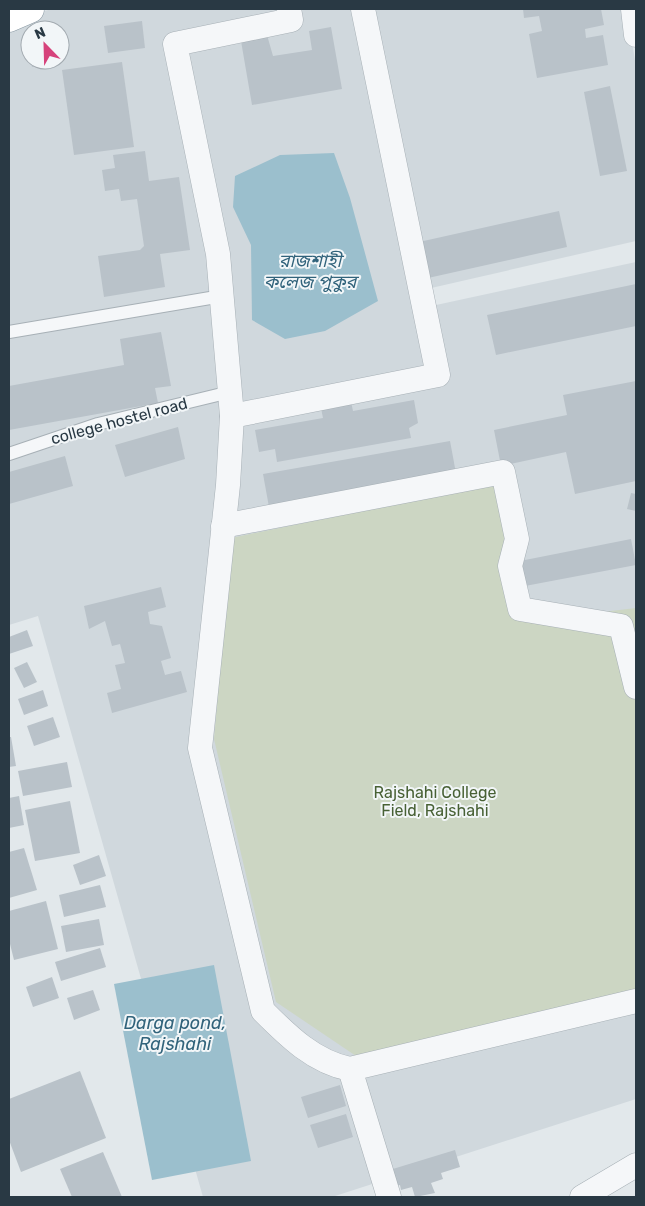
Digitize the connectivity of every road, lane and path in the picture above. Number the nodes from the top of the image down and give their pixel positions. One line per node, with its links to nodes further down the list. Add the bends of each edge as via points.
1 (30, 9): 5 (highway)
2 (363, 9): 10 (street, via 438,375)
3 (633, 9): 6 (street)
4 (295, 10): 7 (street, via 291,20 175,44 218,254)
5 (9, 18)
6 (636, 35)
7 (222, 296): 8 (lane); 9 (street)
8 (9, 332)
9 (230, 392): 10 (street); 11 (lane, college hostel road, via 98,424)
10 (232, 416): 12 (street)
11 (9, 454)
12 (223, 526): 13 (street, via 503,472 517,539 510,566 520,609 622,626); 15 (street, via 200,748 262,1011 288,1036 323,1062)
13 (636, 687)
14 (636, 1001): 15 (street)
15 (350, 1069): 17 (street)
16 (636, 1165): 18 (street)
17 (388, 1197)
18 (582, 1197)

